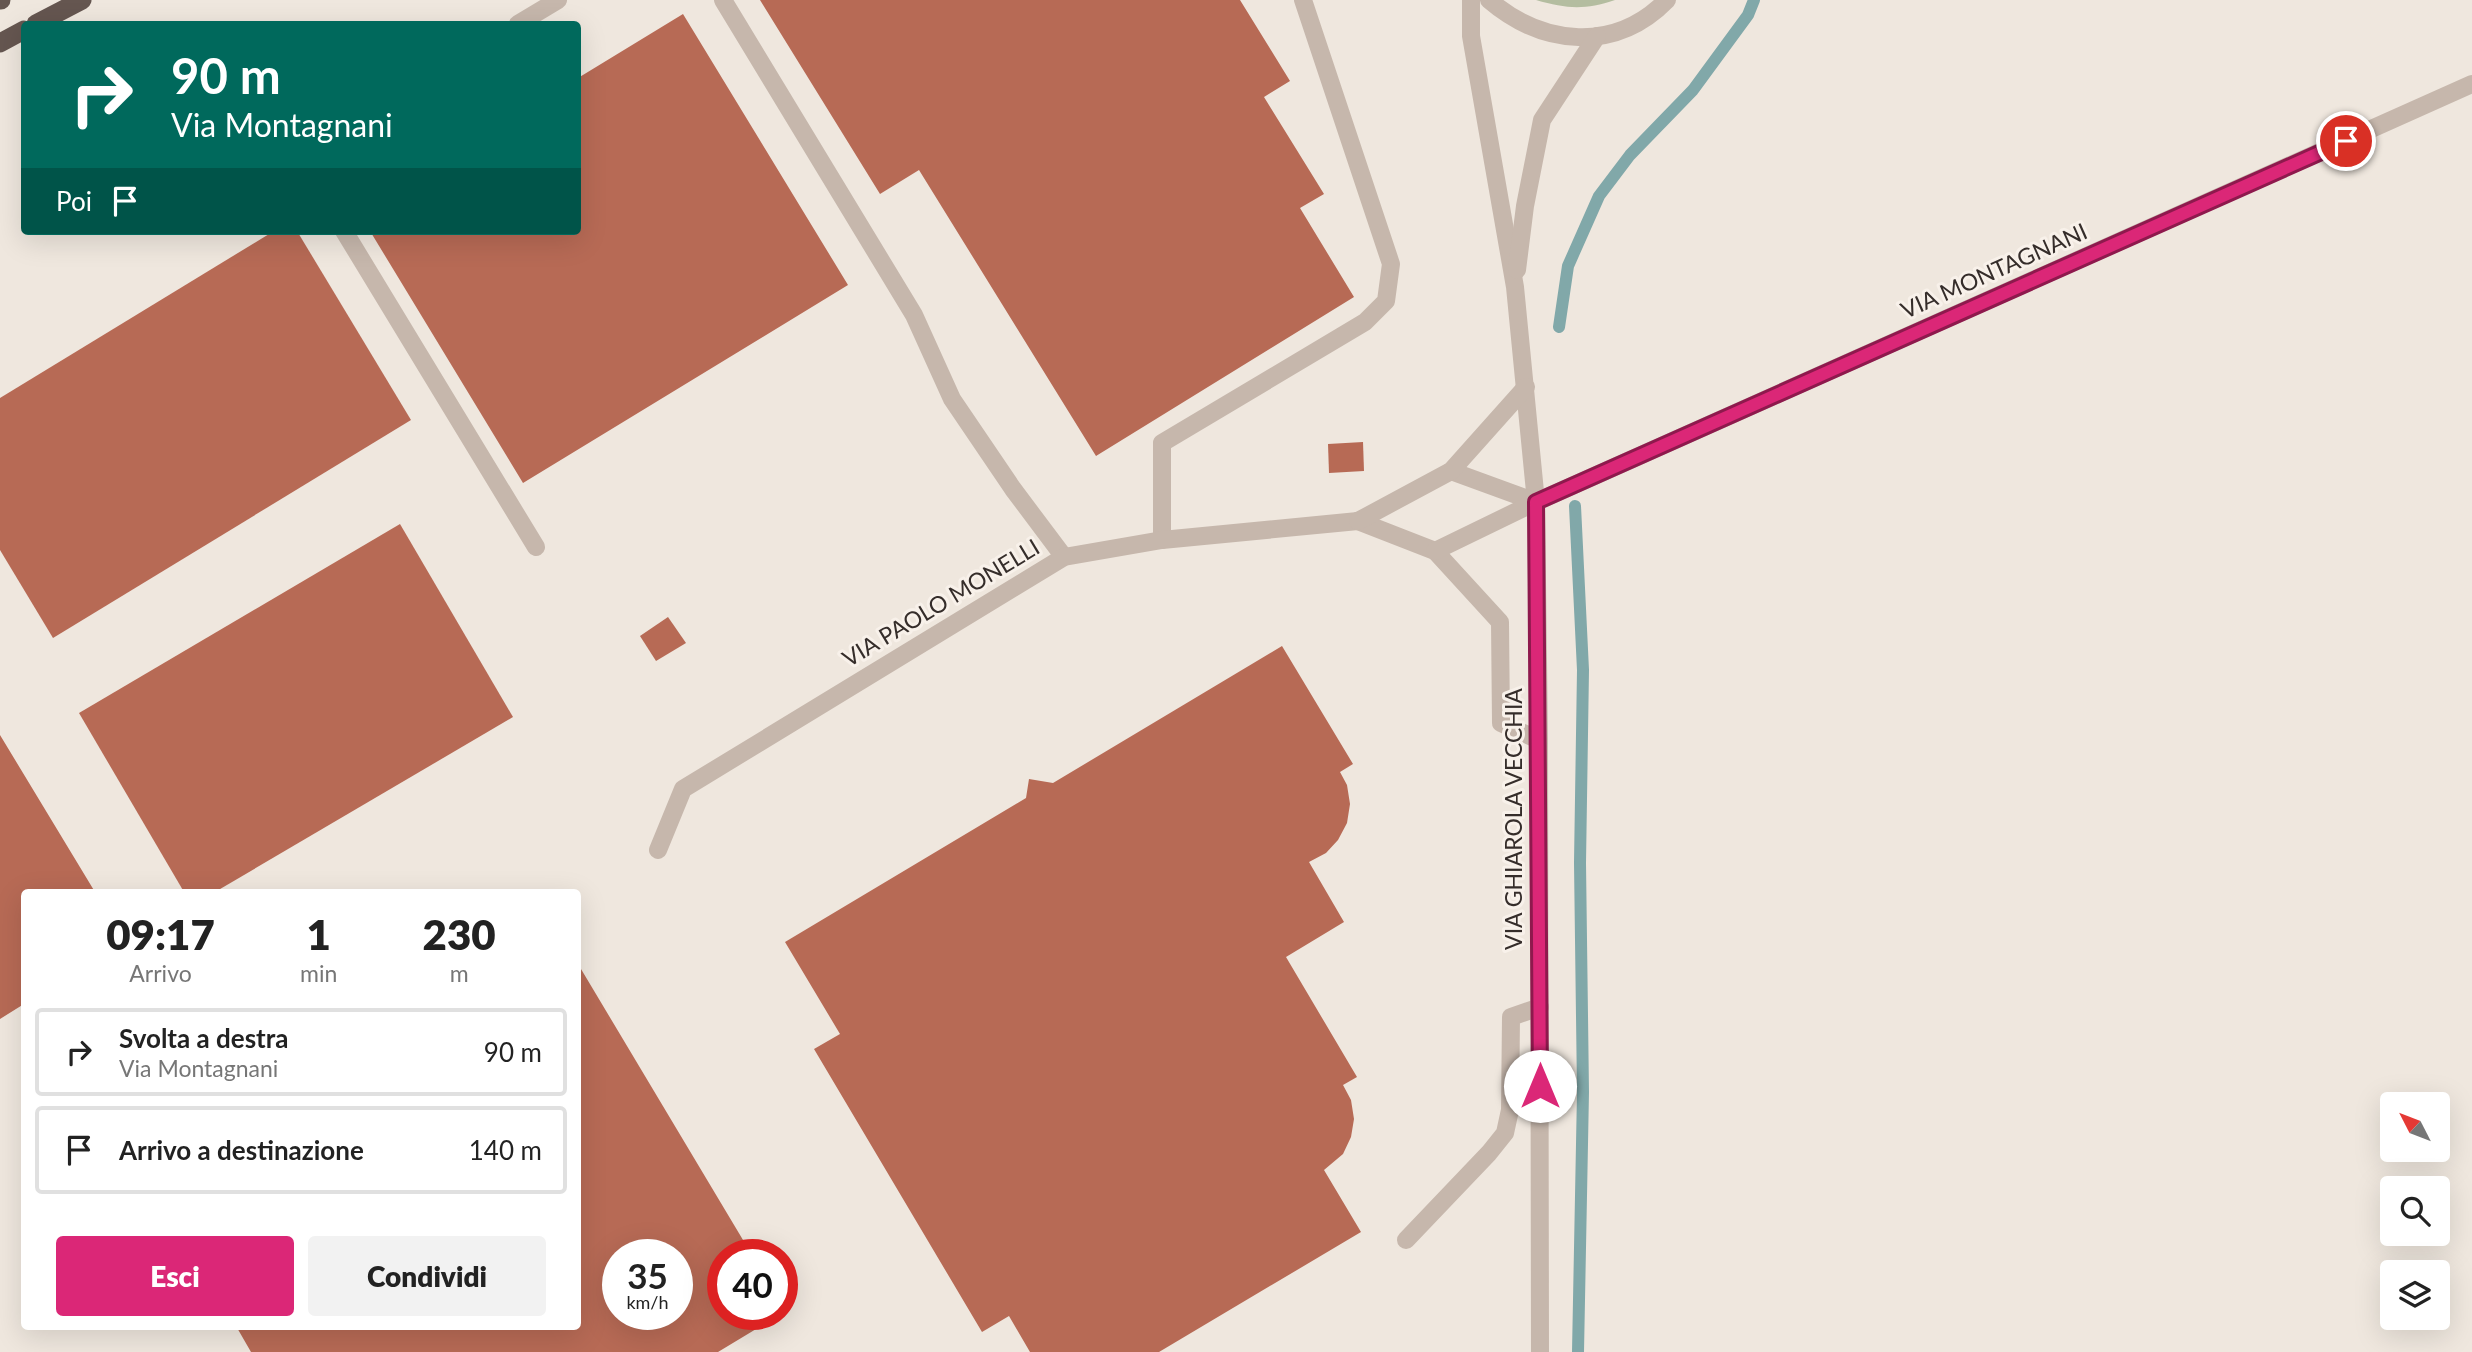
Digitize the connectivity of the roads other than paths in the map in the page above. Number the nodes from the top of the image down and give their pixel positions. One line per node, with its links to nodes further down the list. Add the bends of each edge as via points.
1 (82, 0): 8 (highway)
2 (558, 0): 9 (street)
3 (723, 0): 23 (street, via 914,315 952,399)
4 (1303, 0): 20 (street, via 1391,264 1386,301 1365,323 1162,443)
5 (1471, 0): 15 (street, VIA GHIAROLA VECCHIA, via 1471,36)
6 (1489, 0): 11 (street, via 1526,26 1548,34)
7 (1667, 0): 11 (street, via 1629,27)
8 (42, 21)
9 (524, 21)
10 (21, 32): 12 (highway)
11 (1597, 36): 15 (street, VIA GHIAROLA VECCHIA, via 1542,120)
12 (0, 43)
13 (2472, 84): 18 (street, VIA MONTAGNANI)
14 (346, 235): 21 (street)
15 (1515, 288): 16 (street, VIA GHIAROLA VECCHIA)
16 (1526, 387): 17 (street); 18 (street, VIA GHIAROLA VECCHIA)
17 (1451, 471): 18 (street); 19 (street)
18 (1536, 502): 22 (street, VIA MONTAGNANI); 24 (street, VIA GHIAROLA VECCHIA)
19 (1358, 521): 20 (street, VIA PAOLO MONELLI); 22 (street)
20 (1162, 540): 23 (street, VIA PAOLO MONELLI)
21 (536, 547)
22 (1435, 551): 24 (street, via 1500,622 1502,723)
23 (1065, 557): 25 (street, VIA PAOLO MONELLI, via 683,789)
24 (1539, 740): 26 (street, VIA GHIAROLA VECCHIA)
25 (658, 850)
26 (1540, 1007): 27 (street, via 1511,1017 1510,1110 1505,1133); 28 (street, VIA GHIAROLA VECCHIA)
27 (1406, 1240)
28 (1540, 1352)

